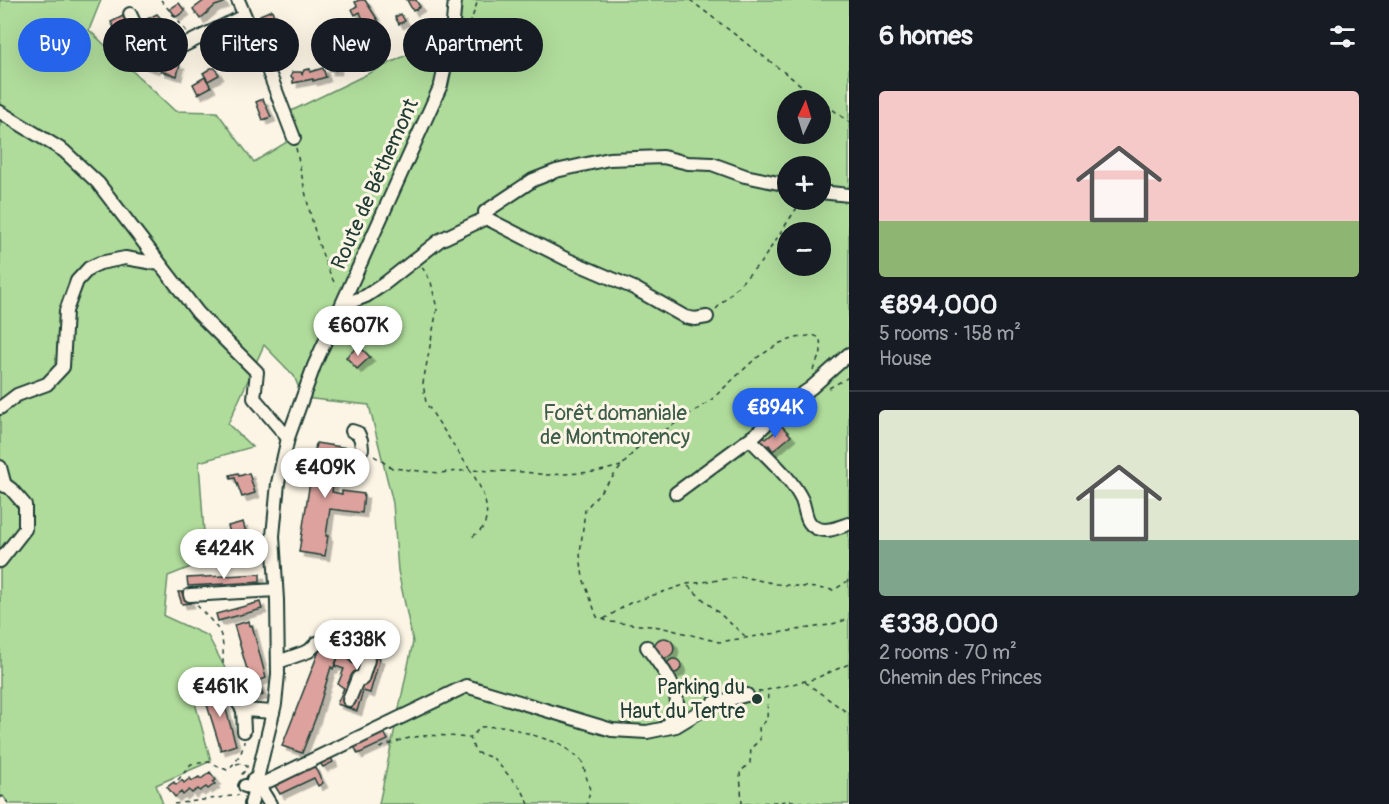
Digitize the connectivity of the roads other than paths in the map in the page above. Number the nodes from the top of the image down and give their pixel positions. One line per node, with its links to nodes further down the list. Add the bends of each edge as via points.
1 (238, 0): 4 (street)
2 (455, 0): 12 (street, Route de Béthemont, via 441,85)
3 (130, 14): 4 (street, via 145,46 168,53)
4 (244, 16): 6 (street)
5 (0, 112): 11 (street, via 64,151 98,183)
6 (294, 138)
7 (777, 183): 10 (street, via 712,164 688,164 663,157 609,159 533,180 485,212)
8 (831, 193): 9 (street)
9 (849, 195)
10 (486, 218): 12 (street, via 440,240 375,290); 13 (street, via 685,316)
11 (160, 264): 15 (street, via 125,258 89,268 78,281 66,311 63,367 47,384 16,395); 17 (street, via 198,313 257,372 254,398)
12 (344, 302): 17 (street, Route de Béthemont, via 314,366)
13 (707, 317)
14 (849, 354): 18 (street)
15 (0, 408)
16 (352, 431): 19 (street, via 360,436)
17 (288, 438): 25 (street, Route de Béthemont, via 278,483 273,536)
18 (750, 439): 22 (street); 23 (street, via 791,482 809,523 826,530)
19 (362, 449)
20 (0, 467): 21 (street)
21 (3, 483): 24 (street, via 25,505 25,529)
22 (676, 493)
23 (849, 524)
24 (0, 561)
25 (276, 590): 26 (street); 30 (street, Route de Béthemont)
26 (190, 595)
27 (353, 646): 28 (street); 30 (street, via 334,638); 33 (street, via 356,657 368,660)
28 (366, 647)
29 (647, 647): 36 (street, via 676,693 674,716)
30 (278, 662): 35 (street, Route de Béthemont)
31 (747, 694): 36 (street, via 714,703 676,726)
32 (233, 695): 34 (street)
33 (349, 700)
34 (243, 710): 35 (street); 37 (street)
35 (273, 712): 38 (street, Route de Béthemont)
36 (663, 729): 38 (street, via 612,730 466,686)
37 (244, 731)
38 (250, 789): 39 (street)
39 (270, 804)

